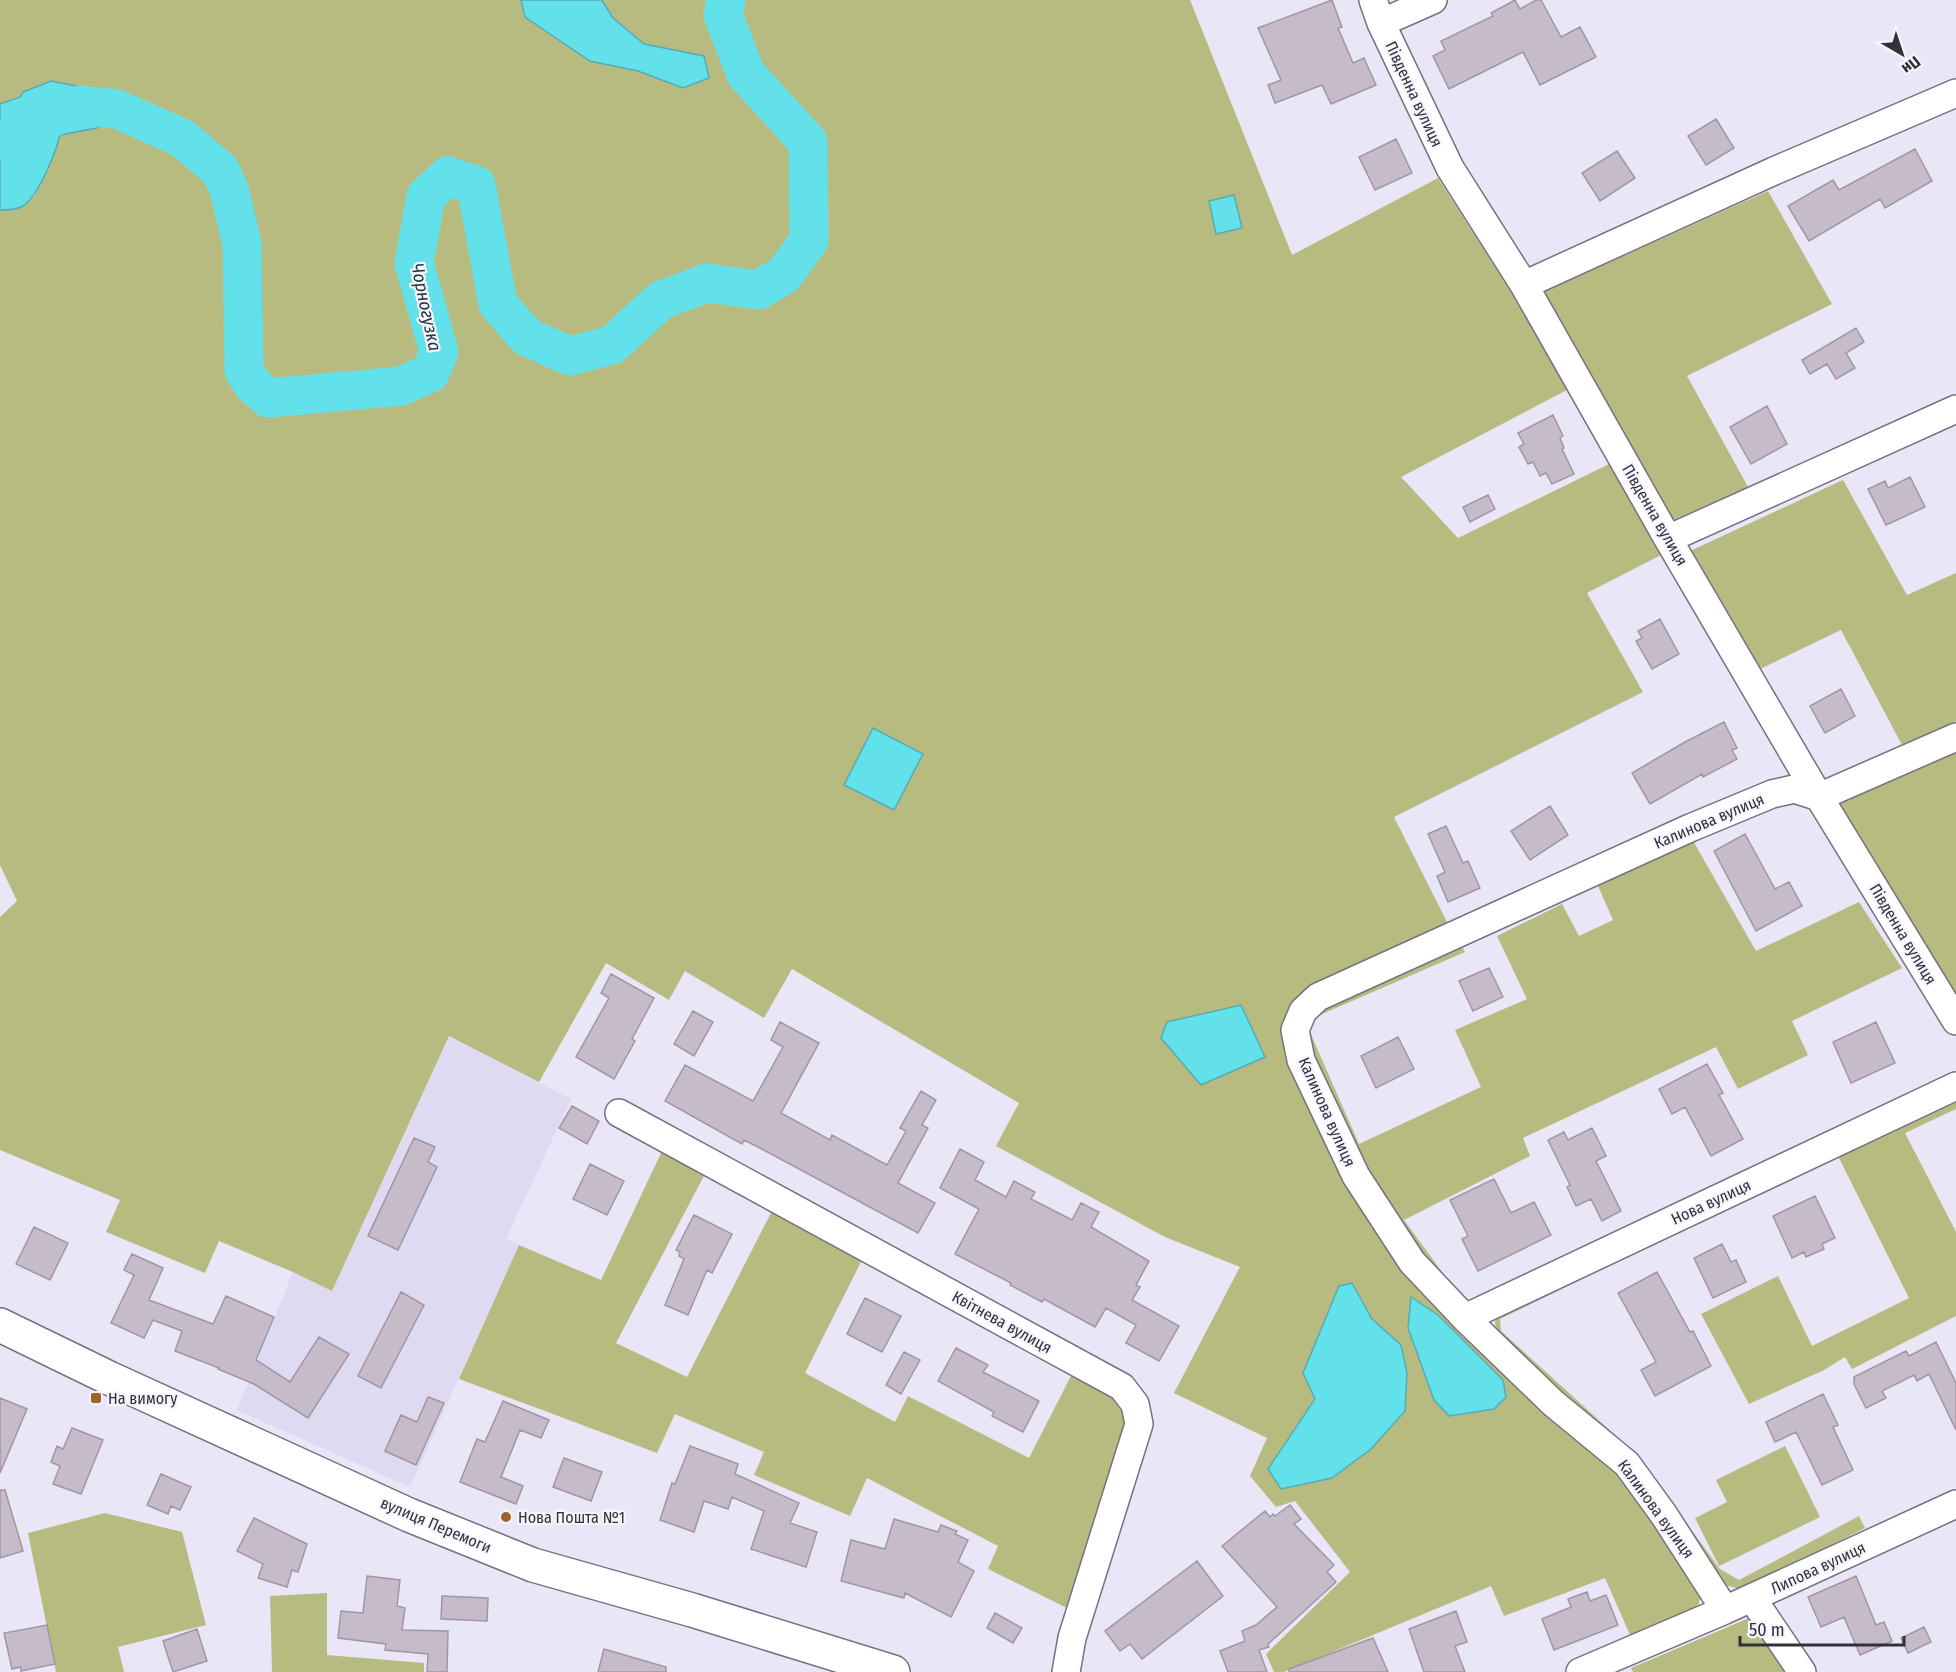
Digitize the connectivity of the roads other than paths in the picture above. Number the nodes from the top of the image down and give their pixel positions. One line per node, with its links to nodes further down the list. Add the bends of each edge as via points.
1 (1433, 0): 2 (street)
2 (1377, 12): 4 (street, Південна вулиця, via 1450,168)
3 (1956, 93): 4 (street)
4 (1524, 285): 6 (street, Південна вулиця)
5 (1956, 409): 6 (street)
6 (1668, 539): 8 (street, Південна вулиця)
7 (1956, 737): 8 (street)
8 (1820, 797): 9 (street, Південна вулиця); 12 (street, Калинова вулиця, via 1794,789 1772,794 1318,997 1303,1011 1295,1030 1301,1060 1356,1176 1412,1262)
9 (1956, 1021)
10 (1956, 1086): 12 (street, Нова вулиця)
11 (619, 1113): 18 (street, Квітнева вулиця, via 1122,1388 1135,1404 1139,1424 1072,1638)
12 (1466, 1318): 16 (street, Калинова вулиця, via 1553,1403 1627,1464)
13 (0, 1324): 17 (main road, вулиця Перемоги, via 409,1515 533,1565)
14 (1956, 1504): 15 (street, Липова вулиця)
15 (1752, 1598): 16 (street, Липова вулиця); 20 (street)
16 (1725, 1610): 19 (street, Липова вулиця)
17 (893, 1672)
18 (1066, 1672)
19 (1580, 1672)
20 (1802, 1672)

